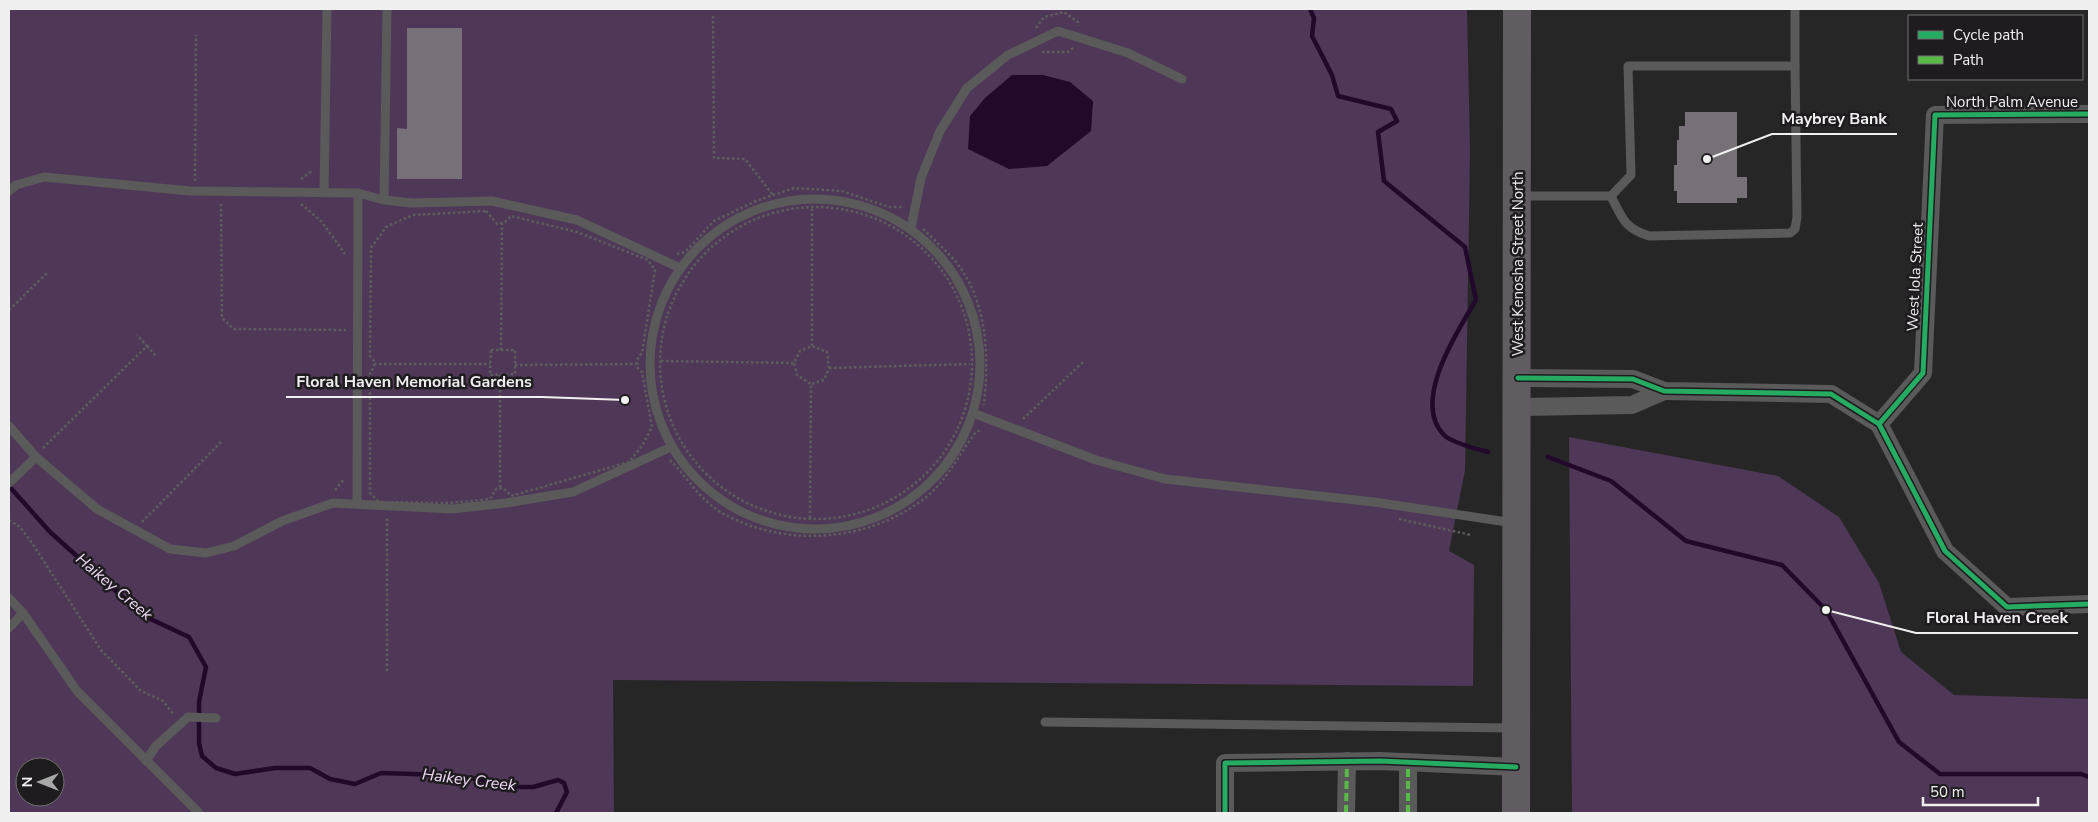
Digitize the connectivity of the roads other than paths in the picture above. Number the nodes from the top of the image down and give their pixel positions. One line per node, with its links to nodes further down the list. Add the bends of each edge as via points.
1 (327, 9): 10 (lane)
2 (387, 9): 14 (lane)
3 (1518, 9): 12 (main road, West Kenosha Street North)
4 (1795, 9): 5 (lane)
5 (1795, 66): 13 (lane, via 1628,66 1631,175); 13 (lane, via 1797,217 1795,229 1790,233 1649,236 1626,225)
6 (1182, 79): 15 (lane, via 1128,53 1058,31 1008,55 967,88 940,131 921,178)
7 (2089, 114): 8 (street, North Palm Avenue)
8 (1935, 116): 21 (street, West Iola Street, via 1923,373)
9 (9, 191): 10 (lane, via 16,185 44,177 190,191)
10 (324, 192): 11 (lane)
11 (358, 193): 14 (lane); 26 (lane)
12 (1518, 196): 13 (lane); 17 (main road, West Kenosha Street North)
13 (1611, 196)
14 (384, 200): 16 (lane, via 412,203 492,201 577,220)
15 (915, 227): 16 (lane, via 880,211 845,201 810,198 774,203 740,216 710,236); 20 (lane, via 948,265 972,310 980,361)
16 (680, 268): 23 (lane, via 661,305 650,354 655,404)
17 (1518, 378): 18 (street, via 1632,379); 19 (main road, West Kenosha Street North)
18 (1664, 391): 19 (street, via 1632,405); 21 (street, via 1831,394)
19 (1518, 406): 27 (main road, West Kenosha Street North)
20 (973, 413): 23 (lane, via 951,458 929,484 896,509 857,524 815,530 774,524 734,508 701,483); 27 (lane, via 1096,460 1165,479 1374,502)
21 (1879, 424): 29 (street, via 1945,551 2007,607)
22 (9, 426): 24 (lane)
23 (671, 447): 26 (lane, via 573,492 506,504 452,509)
24 (36, 457): 25 (lane); 26 (lane, via 97,509 170,549 206,553 234,546 282,521 333,503)
25 (9, 483)
26 (357, 503)
27 (1517, 524): 34 (main road, West Kenosha Street North)
28 (9, 598): 30 (lane)
29 (2089, 604)
30 (23, 613): 31 (lane); 35 (lane, via 77,691)
31 (9, 628)
32 (213, 718): 35 (lane, via 188,718 154,748)
33 (1046, 722): 34 (lane)
34 (1516, 728): 38 (main road, West Kenosha Street North)
35 (146, 761): 39 (lane)
36 (1347, 761): 37 (street); 40 (street, via 1225,763); 41 (street)
37 (1408, 762): 38 (street); 42 (street)
38 (1516, 767): 43 (main road, West Kenosha Street North)
39 (199, 813)
40 (1226, 813)
41 (1346, 813)
42 (1408, 813)
43 (1516, 813)

